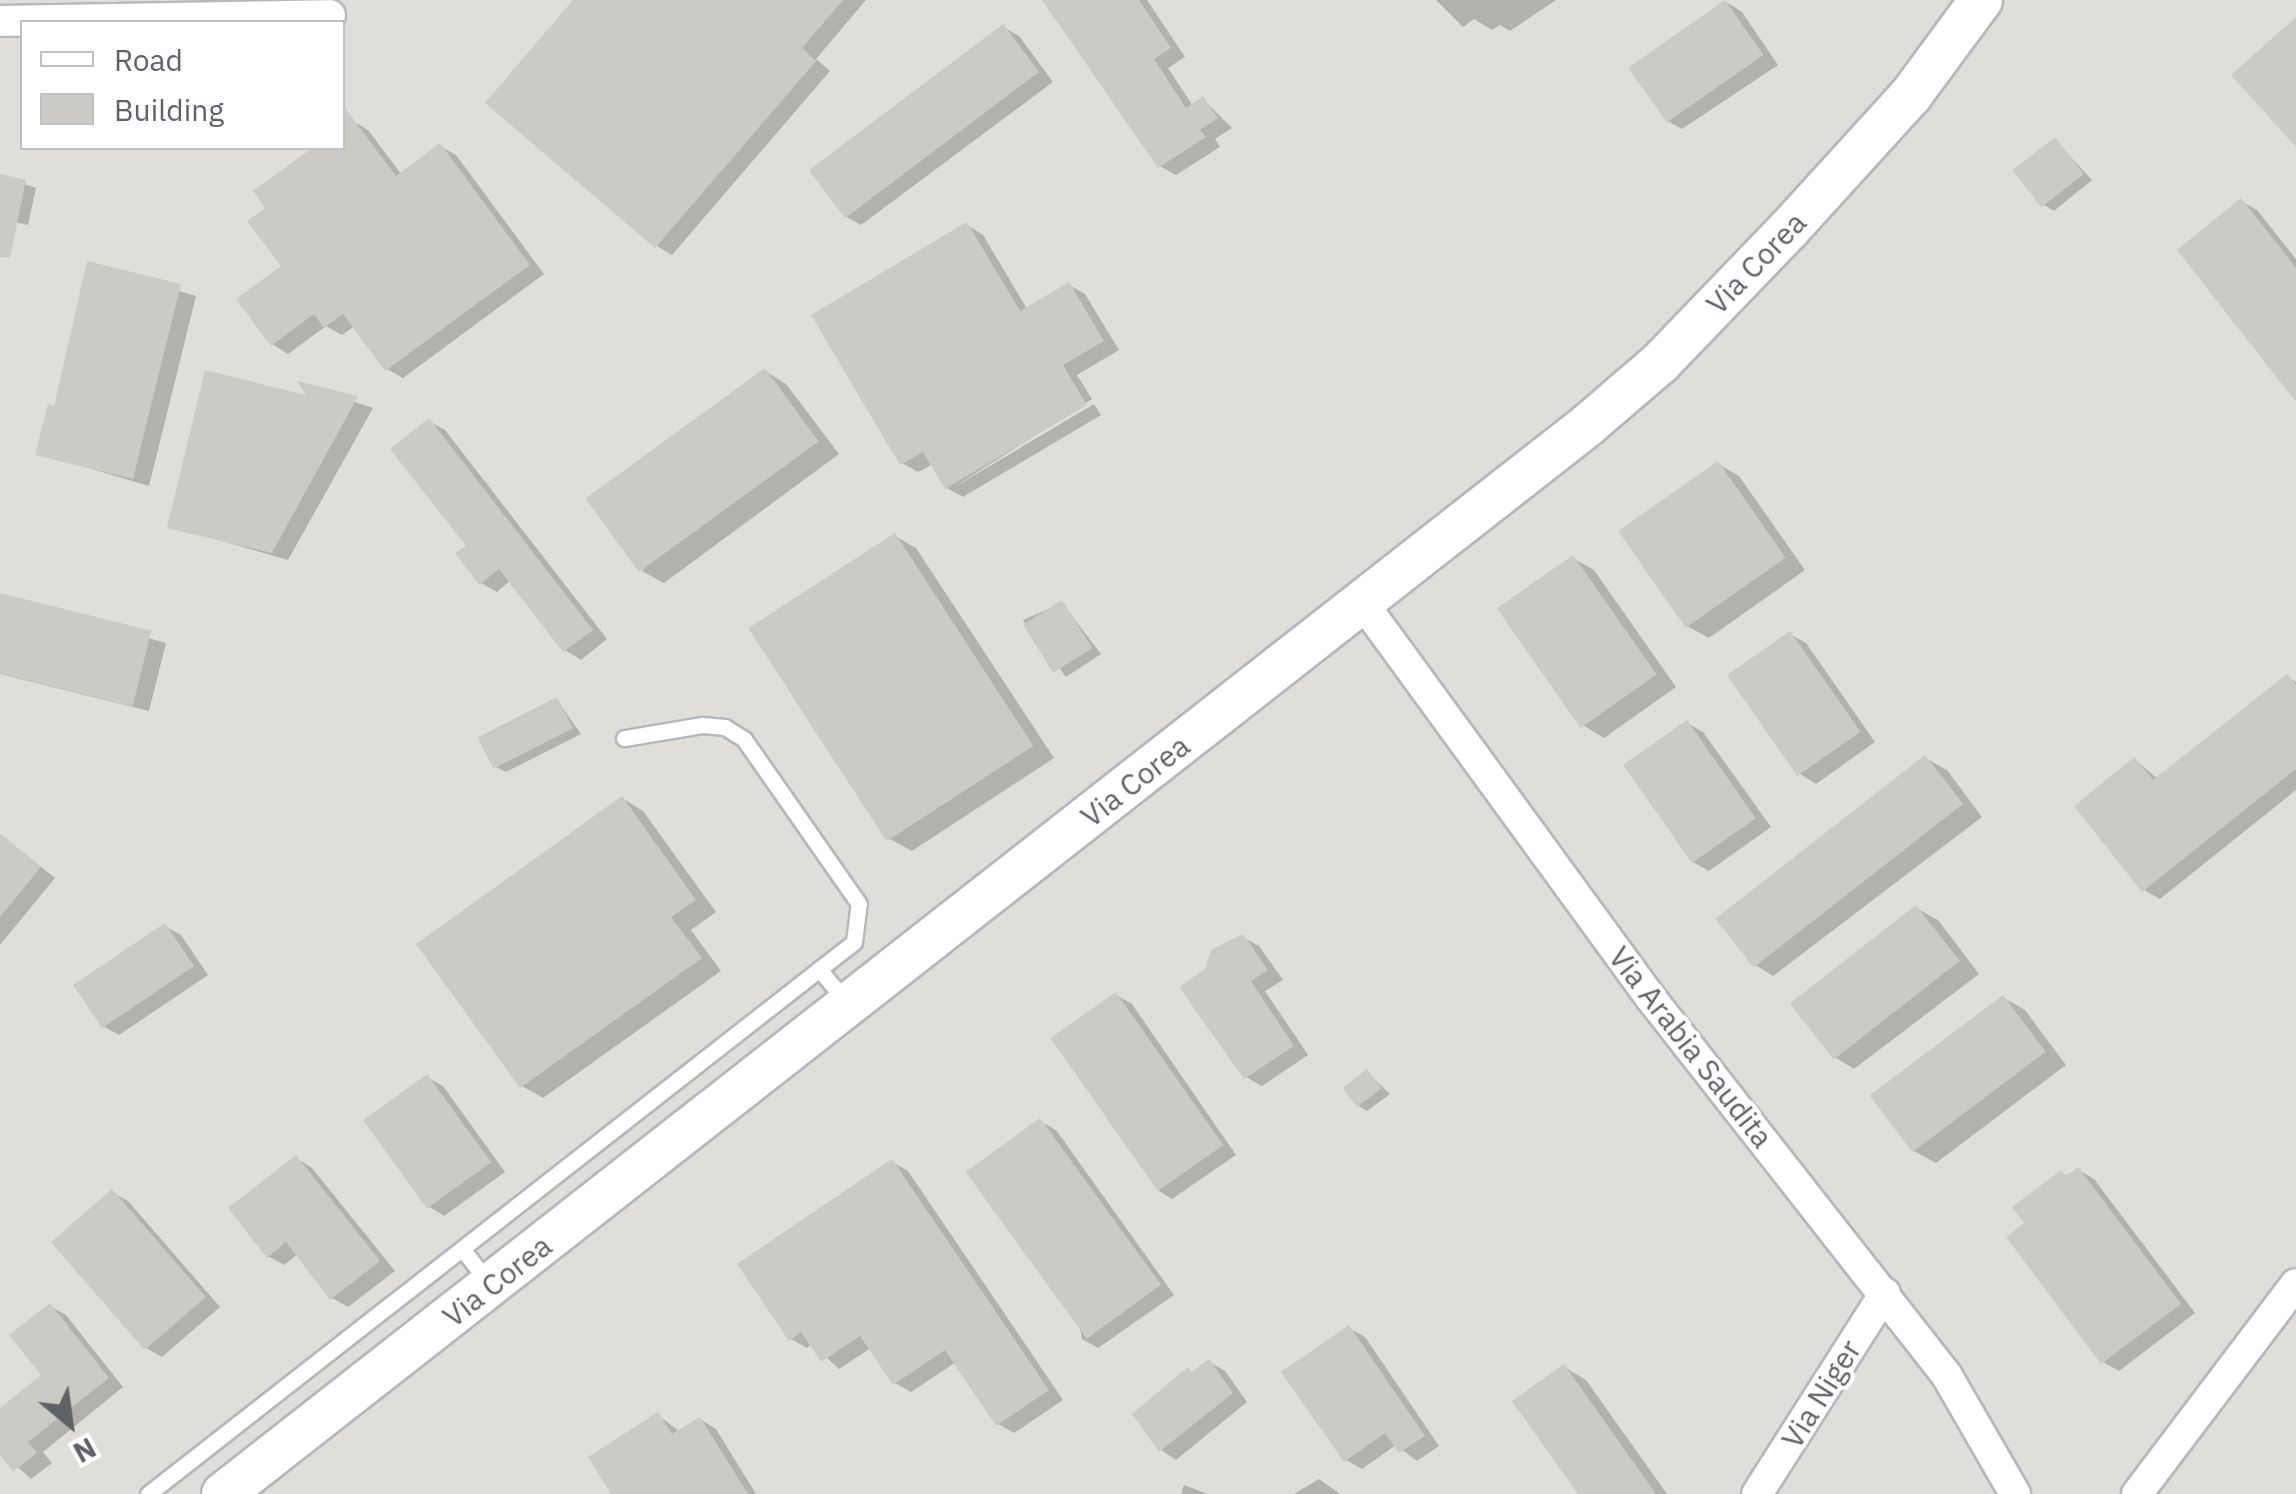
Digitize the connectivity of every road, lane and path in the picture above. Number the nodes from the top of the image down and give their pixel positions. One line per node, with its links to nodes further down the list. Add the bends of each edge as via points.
1 (1981, 0): 4 (street, Via Corea, via 1911,95 1660,363)
2 (330, 15): 3 (street)
3 (55, 20)
4 (1362, 602): 7 (street, Via Corea); 11 (street, Via Arabia Saudita, via 1650,996)
5 (624, 738): 6 (lane, via 702,724 744,738 860,904 854,942)
6 (819, 969): 7 (lane); 8 (lane)
7 (850, 1006): 10 (street, Via Corea)
8 (464, 1250): 10 (lane); 12 (lane)
9 (2296, 1284): 17 (street)
10 (491, 1286): 12 (street, Via Corea)
11 (1884, 1293): 15 (street, Via Niger); 16 (street, Via Arabia Saudita, via 1947,1376)
12 (337, 1378): 13 (lane); 14 (street, Via Corea)
13 (148, 1494)
14 (224, 1494)
15 (1757, 1494)
16 (2016, 1494)
17 (2137, 1494)

